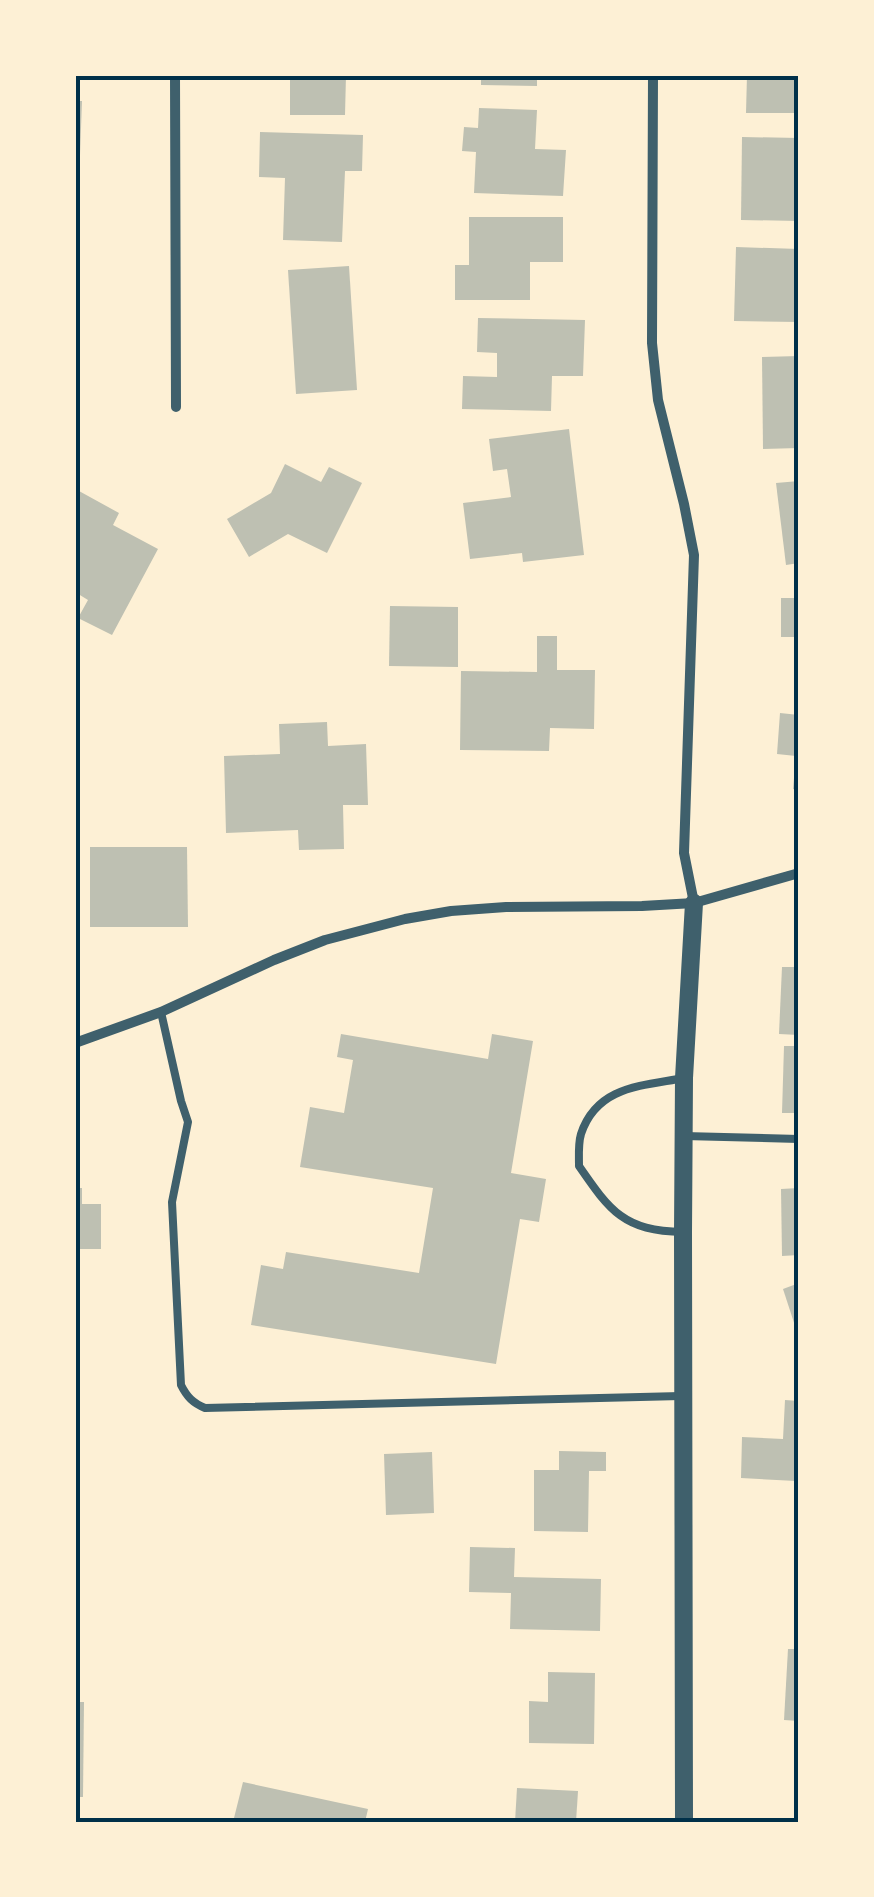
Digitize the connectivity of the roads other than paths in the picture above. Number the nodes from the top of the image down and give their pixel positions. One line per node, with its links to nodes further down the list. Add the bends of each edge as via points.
1 (174, 75): 3 (street)
2 (653, 75): 5 (street, via 652,343 658,400 694,555 684,852)
3 (176, 408)
4 (799, 873): 5 (street)
5 (694, 902): 6 (street, via 506,907 404,919 325,940); 8 (street)
6 (161, 1012): 7 (street); 12 (lane, via 188,1122 172,1202 182,1385 193,1403 205,1408)
7 (75, 1043)
8 (684, 1078): 9 (street); 11 (lane, via 619,1091 596,1107 580,1136 579,1166 626,1220 654,1232)
9 (684, 1136): 10 (lane); 11 (street)
10 (799, 1138)
11 (682, 1232): 12 (street)
12 (681, 1396): 13 (street)
13 (684, 1822)

